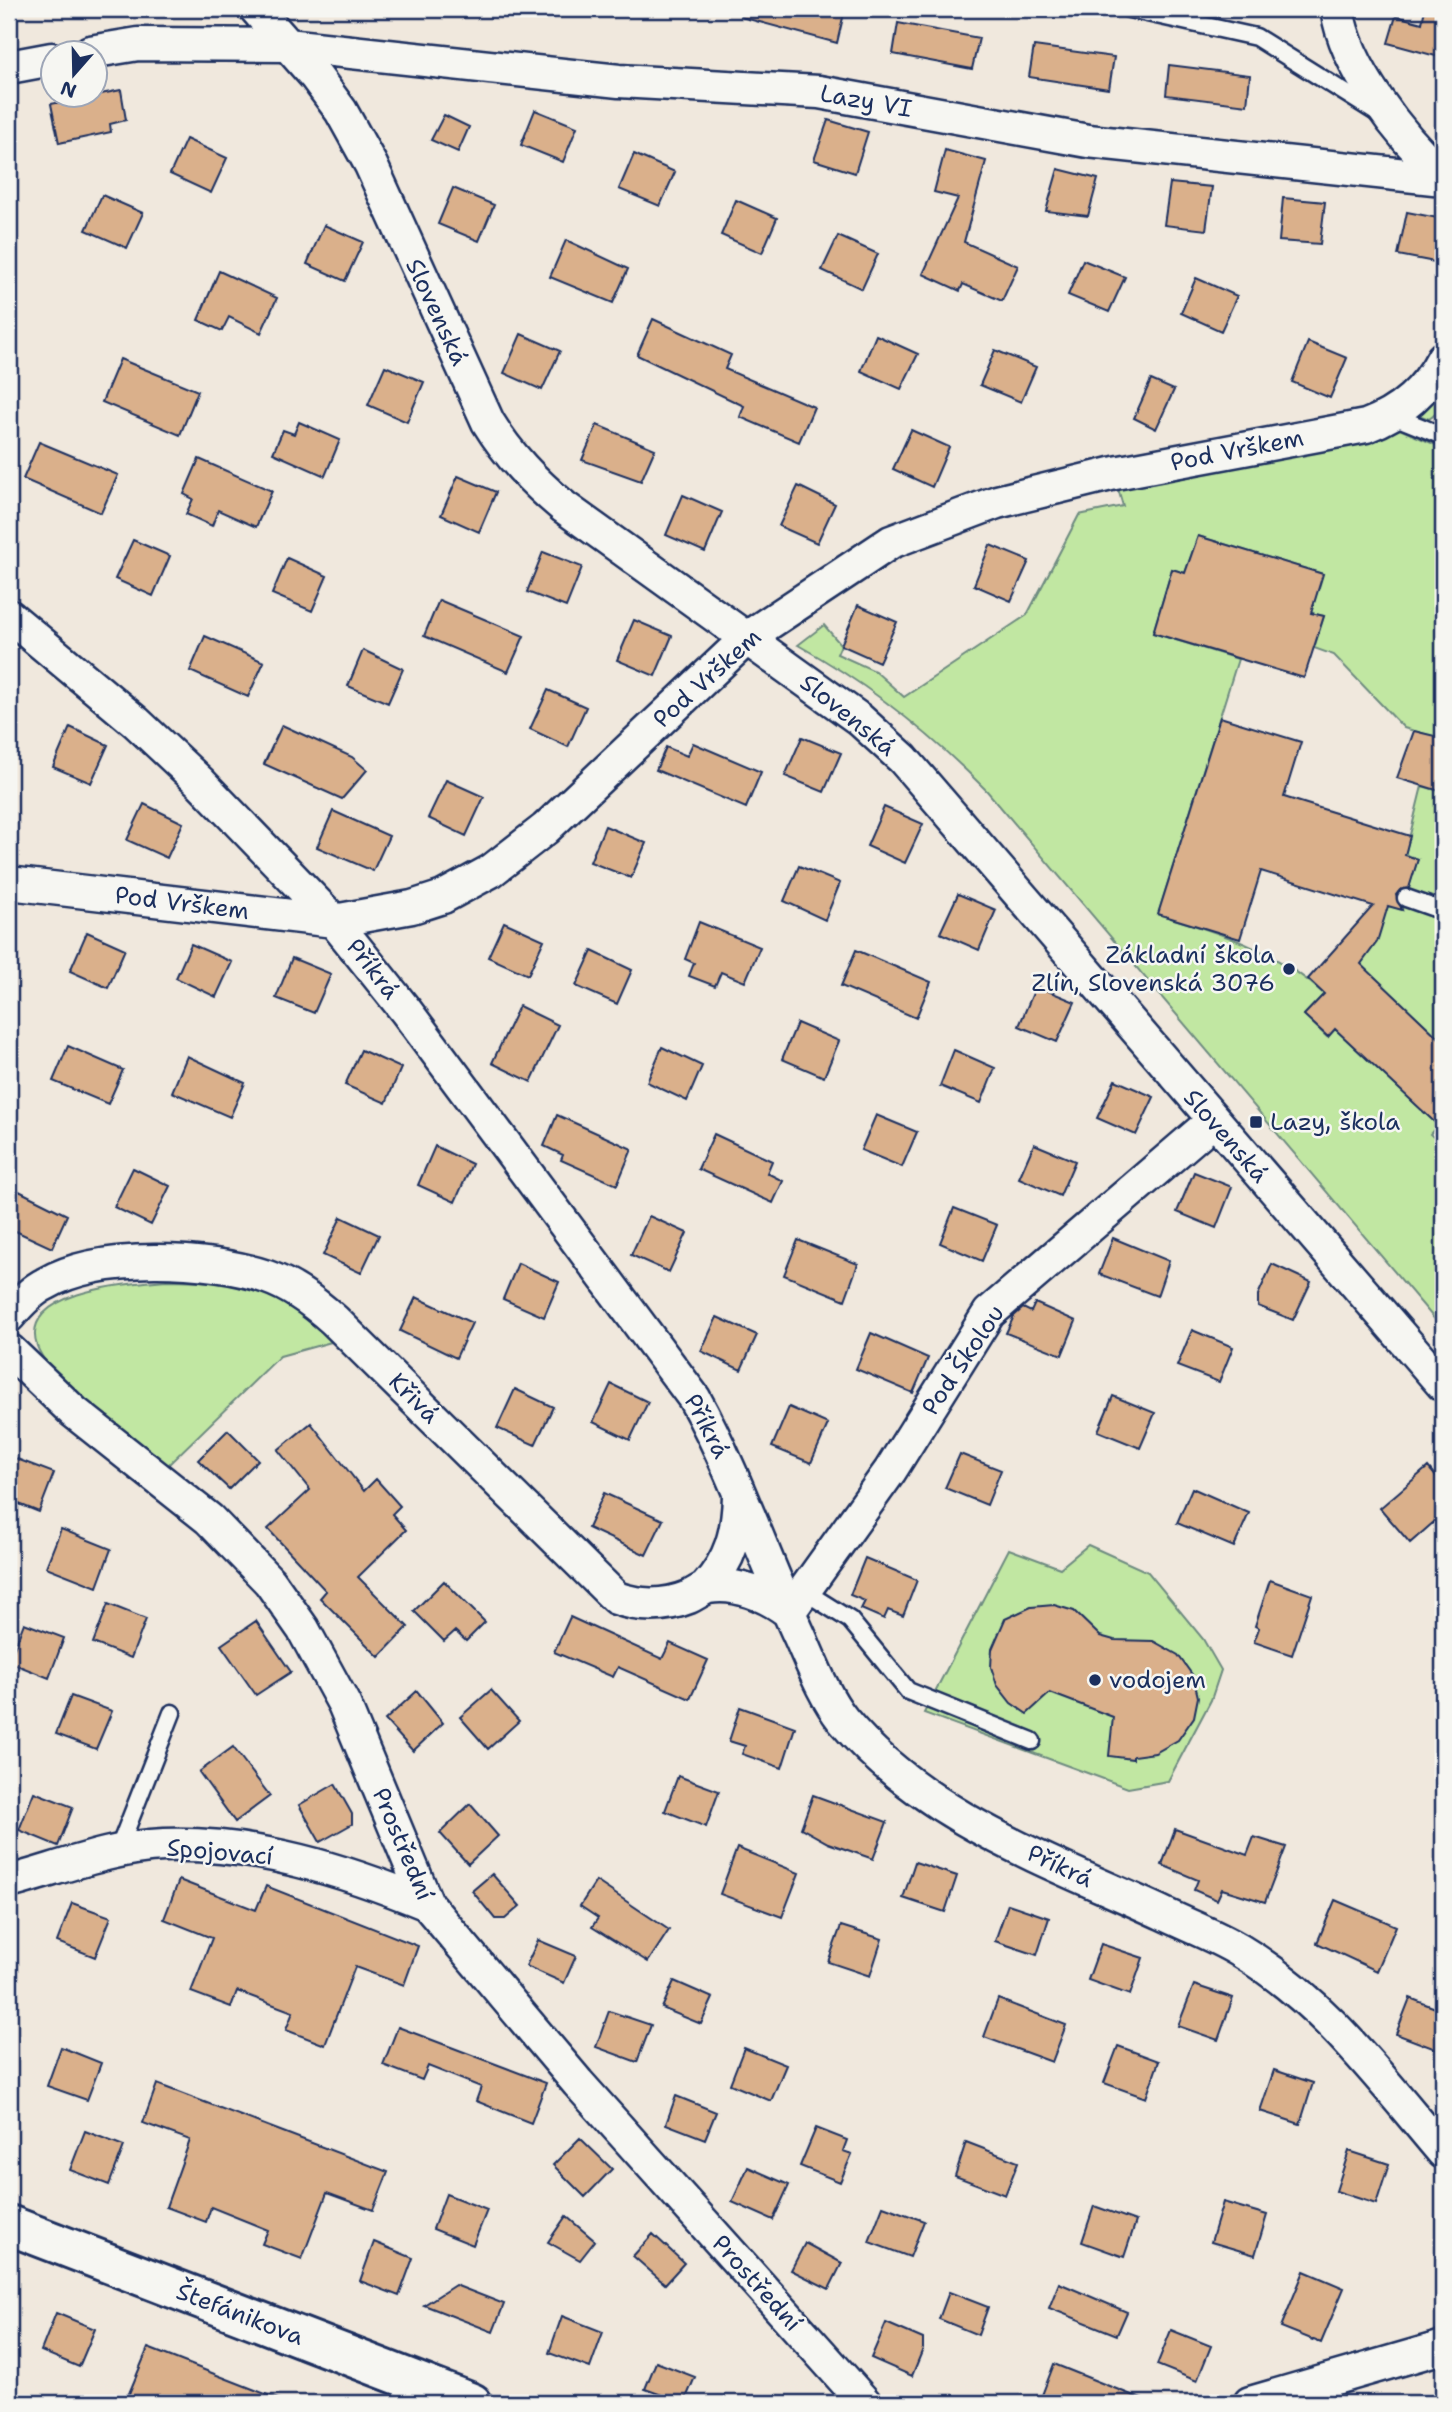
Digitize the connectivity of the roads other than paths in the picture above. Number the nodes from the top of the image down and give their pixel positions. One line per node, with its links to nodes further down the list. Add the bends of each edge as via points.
1 (256, 9): 4 (street, Slovenská)
2 (1129, 9): 8 (lane, via 1256,37)
3 (1337, 9): 8 (street, via 1343,36)
4 (287, 44): 5 (street, Lazy VI, via 138,44); 9 (street, Lazy VI, via 619,81 819,92 1088,141); 14 (street, Slovenská, via 341,111 371,165 488,422 506,452 564,507)
5 (108, 49)
6 (38, 62): 7 (street)
7 (9, 67)
8 (1396, 124): 9 (street)
9 (1443, 177)
10 (1443, 358): 11 (street, Pod Vrškem, via 1417,396)
11 (1391, 415): 12 (lane); 14 (street, Pod Vrškem, via 1366,426 1115,473 998,502 891,542)
12 (1443, 436)
13 (9, 616): 18 (street, Příkrá, via 183,765)
14 (748, 637): 18 (street, Pod Vrškem, via 545,829 491,871 443,897 412,907); 19 (street, Slovenská, via 859,719 903,759)
15 (9, 883): 18 (street, Pod Vrškem)
16 (1406, 898): 17 (lane)
17 (1443, 911)
18 (334, 921): 23 (street, Příkrá, via 694,1398)
19 (1213, 1122): 22 (street, Slovenská); 25 (street, Pod Školou, via 989,1313 890,1471)
20 (9, 1316): 24 (street, Křivá, via 44,1284 71,1272 102,1267 194,1263 268,1278 303,1295 334,1320 616,1598 654,1606)
21 (9, 1350): 30 (street, Prostřední, via 74,1412 209,1519 270,1582 303,1629 344,1704)
22 (1443, 1384)
23 (739, 1492): 24 (street, via 732,1548 721,1572); 25 (street, Příkrá)
24 (706, 1587): 25 (street, Křivá, via 730,1587)
25 (796, 1602): 27 (lane, via 850,1620 908,1691); 31 (street, Příkrá, via 819,1679 841,1718 919,1791 983,1830 1237,1948 1292,1984 1336,2026)
26 (172, 1713): 28 (lane)
27 (1032, 1741)
28 (117, 1853): 29 (street, Spojovací); 30 (street, Spojovací, via 162,1845 278,1856 341,1872)
29 (9, 1882)
30 (427, 1904): 35 (street, Prostřední, via 578,2083)
31 (1443, 2152)
32 (9, 2225): 34 (street, Štefánikova)
33 (1443, 2347): 36 (street)
34 (472, 2403)
35 (865, 2403)
36 (1250, 2403)

